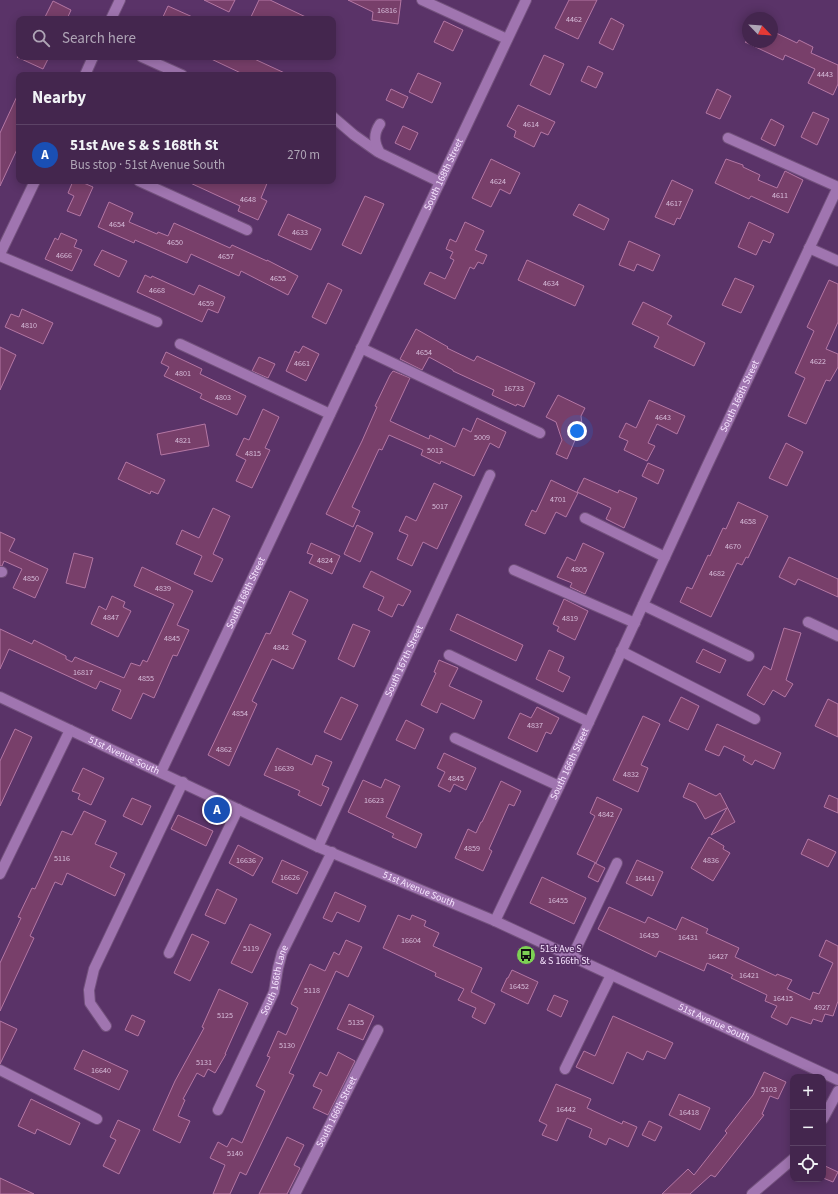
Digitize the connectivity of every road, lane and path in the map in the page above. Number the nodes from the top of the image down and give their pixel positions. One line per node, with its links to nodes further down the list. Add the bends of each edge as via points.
1 (120, 0): 4 (street)
2 (422, 0): 5 (street)
3 (526, 0): 5 (street, South 168th Street)
4 (112, 16)
5 (507, 39): 14 (street, South 168th Street)
6 (92, 60): 8 (street)
7 (149, 60): 9 (street)
8 (86, 72)
9 (175, 72)
10 (336, 120): 13 (street)
11 (380, 124): 13 (street, via 375,139)
12 (728, 138): 17 (street)
13 (380, 153): 14 (street)
14 (440, 182): 24 (street, South 168th Street)
15 (34, 184): 20 (street)
16 (146, 184): 18 (street)
17 (838, 187): 19 (street, South 166th Street)
18 (247, 230)
19 (810, 248): 21 (street); 29 (street, South 166th Street)
20 (0, 255): 22 (street)
21 (838, 261)
22 (157, 322)
23 (180, 344): 25 (street)
24 (361, 348): 25 (street, South 168th Street); 26 (street)
25 (330, 414): 43 (street, South 168th Street)
26 (540, 433)
27 (490, 475): 47 (street, South 167th Street)
28 (585, 518): 29 (street)
29 (665, 558): 31 (street, South 166th Street)
30 (514, 570): 33 (street)
31 (643, 605): 33 (street, South 166th Street); 37 (street)
32 (808, 622): 34 (street)
33 (635, 623): 35 (street, South 166th Street)
34 (838, 636)
35 (621, 651): 39 (street); 40 (street, South 166th Street)
36 (449, 655): 40 (street)
37 (749, 656)
38 (0, 697): 41 (street, 51st Avenue South)
39 (755, 719)
40 (589, 722): 45 (street, South 166th Street)
41 (70, 730): 43 (street, 51st Avenue South); 50 (street)
42 (455, 738): 45 (street)
43 (161, 772): 44 (street, 51st Avenue South)
44 (183, 782): 46 (street, 51st Avenue South); 55 (street, via 94,969 89,990 90,1003)
45 (559, 786): 51 (street, South 166th Street)
46 (238, 809): 47 (street, 51st Avenue South); 52 (street)
47 (318, 847): 48 (street, 51st Avenue South)
48 (332, 852): 51 (street, 51st Avenue South); 61 (street, South 166th Lane, via 282,953 274,992)
49 (617, 862): 53 (street)
50 (0, 874)
51 (495, 921): 53 (street, 51st Avenue South)
52 (169, 953)
53 (572, 957): 54 (street, 51st Avenue South)
54 (611, 975): 57 (street); 59 (street, 51st Avenue South)
55 (106, 1026)
56 (378, 1030): 65 (street, South 166th Street)
57 (565, 1069)
58 (0, 1070): 63 (street)
59 (838, 1080)
60 (838, 1091): 62 (street)
61 (218, 1110)
62 (826, 1113)
63 (97, 1119)
64 (790, 1162): 66 (street)
65 (296, 1194)
66 (752, 1194)

